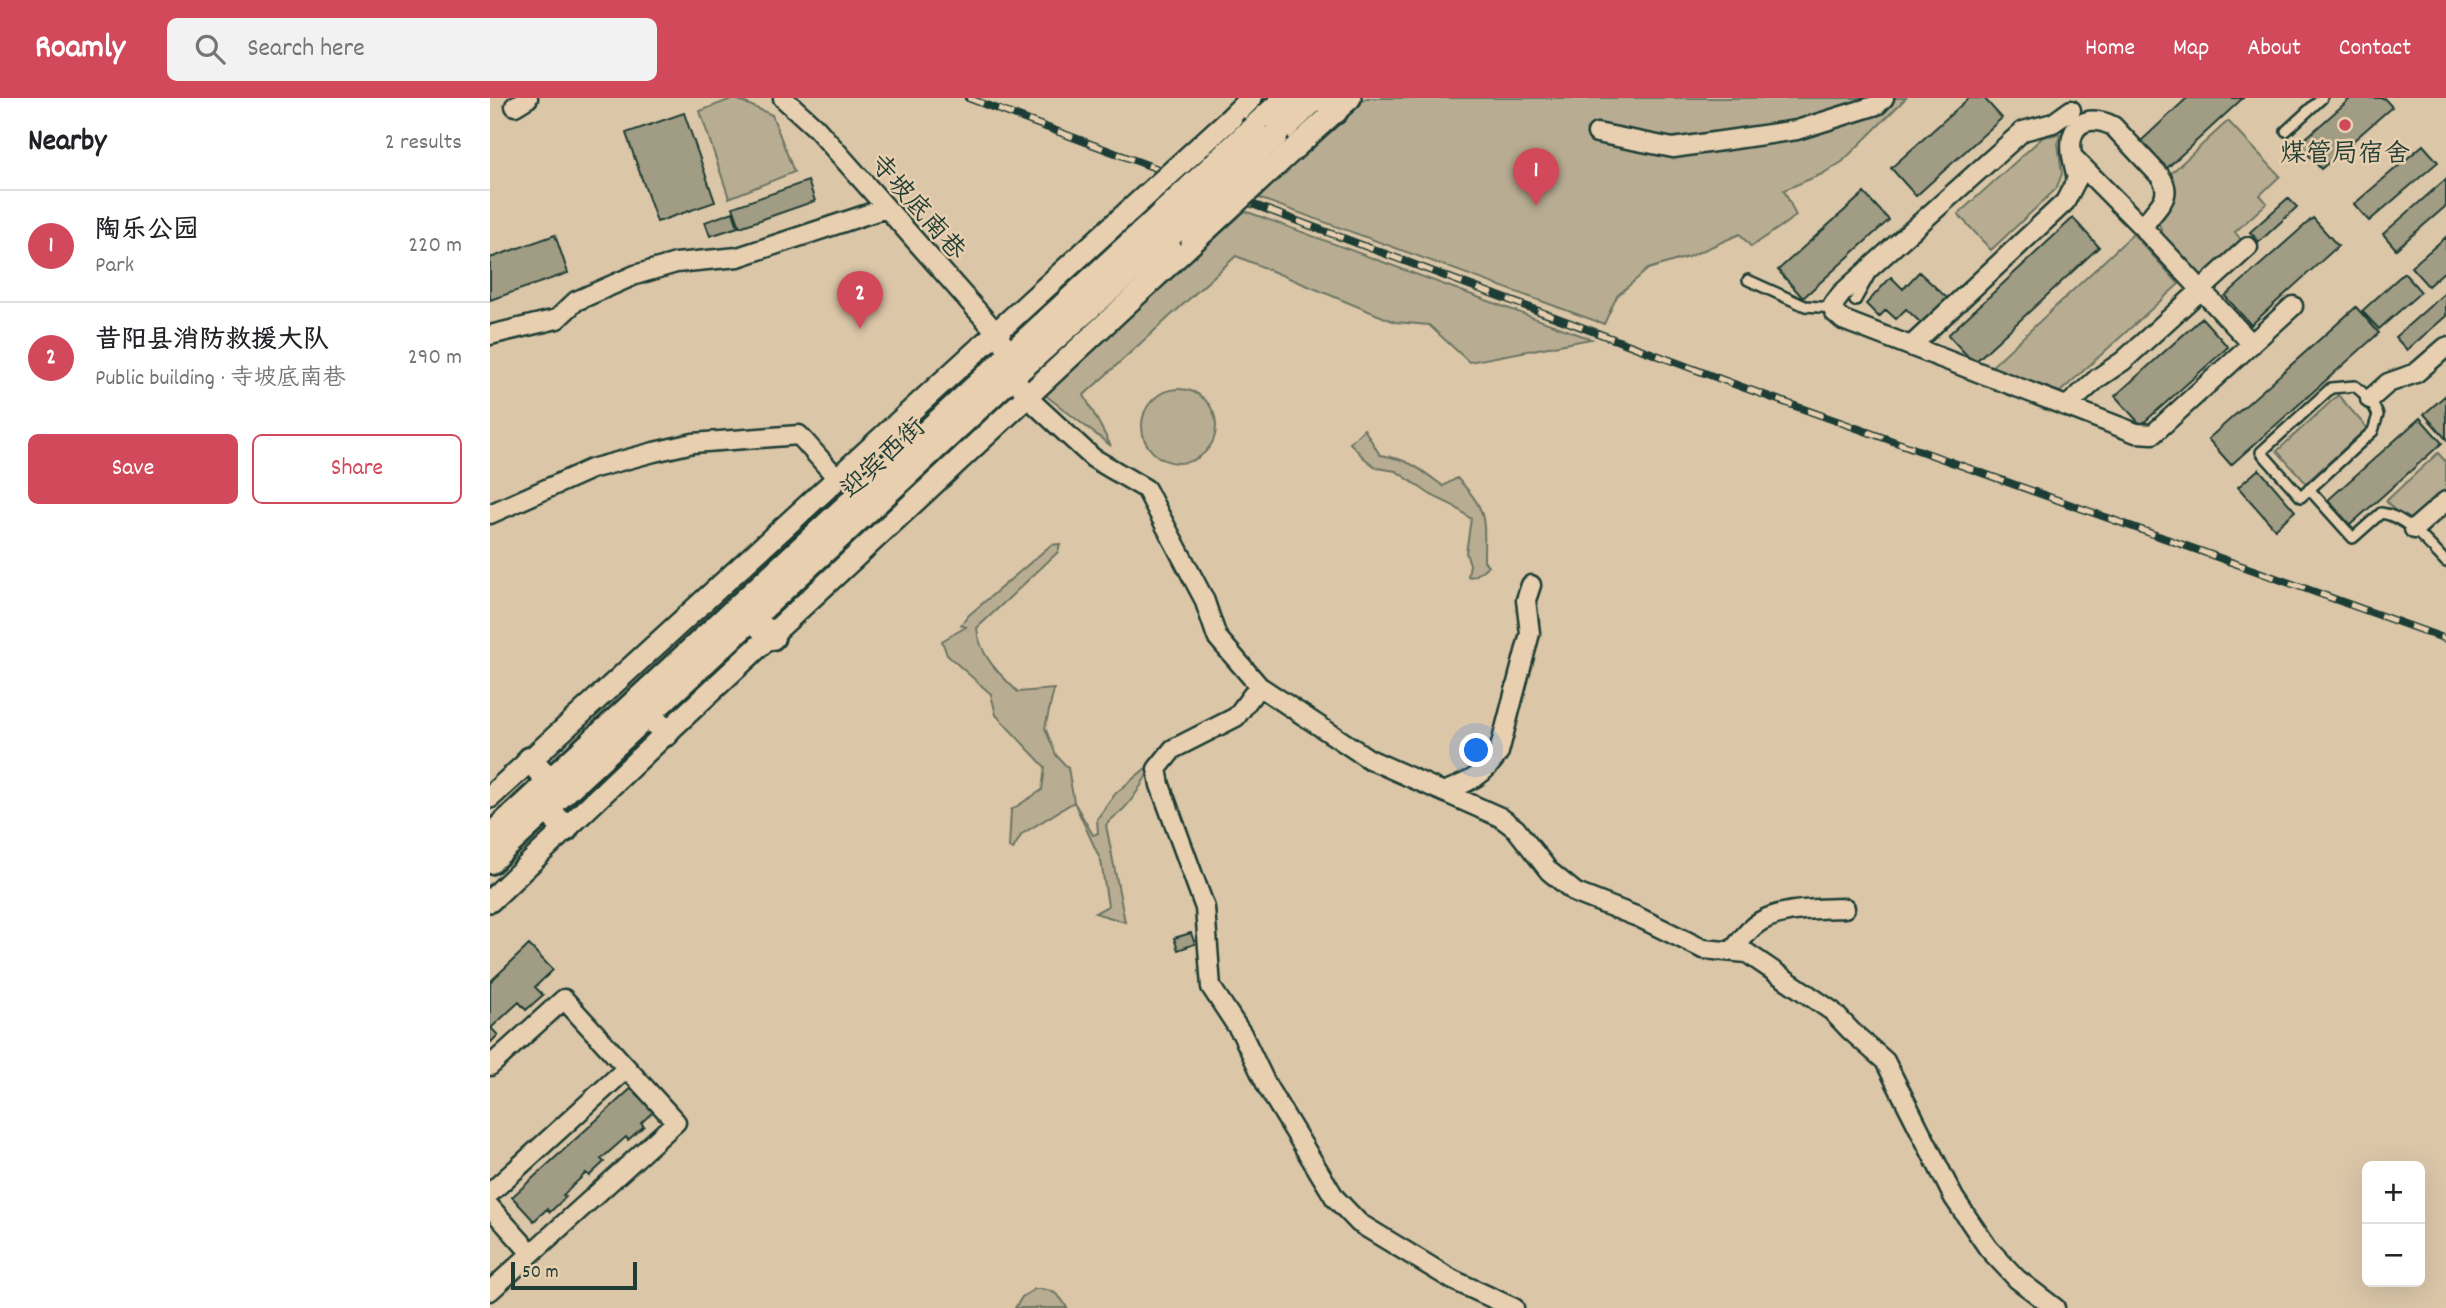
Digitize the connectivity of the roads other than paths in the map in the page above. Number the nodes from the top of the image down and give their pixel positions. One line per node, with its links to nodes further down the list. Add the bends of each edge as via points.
1 (783, 98): 12 (street, 寺坡底南巷, via 816,128)
2 (1251, 98): 22 (street, bridge)
3 (1287, 98): 10 (main road, 迎宾西街)
4 (1884, 98): 9 (street, via 1797,130 1731,142 1673,148)
5 (2322, 98): 8 (lane)
6 (1331, 101): 10 (main road, 迎宾西街)
7 (2072, 110): 11 (street); 13 (street, via 2113,126 2166,184 2164,201); 16 (street, via 2053,123 2023,131)
8 (2286, 131)
9 (1597, 133)
10 (1276, 137): 14 (main road, 迎宾西街, bridge)
11 (2072, 156): 13 (street); 25 (street, via 2077,179 2065,202)
12 (886, 208): 22 (street, 寺坡底南巷); 23 (street, via 738,257 676,263 635,275 576,301 557,319)
13 (2143, 228): 18 (street)
14 (1172, 233): 27 (main road, 迎宾西街); 28 (street)
15 (2248, 247): 18 (street)
16 (1872, 265): 19 (lane); 21 (street, via 1842,293)
17 (1748, 280): 21 (lane, via 1805,306)
18 (2201, 290): 24 (street); 30 (street)
19 (1855, 301)
20 (2293, 306): 24 (street)
21 (1834, 308): 25 (street, via 1843,320)
22 (996, 332): 27 (street, 寺坡底南巷); 31 (street)
23 (490, 335)
24 (2252, 344): 30 (street, via 2153,434 2136,433)
25 (1912, 346): 30 (street)
26 (2446, 347): 29 (street, via 2416,373 2388,383)
27 (1012, 365): 28 (street, 寺坡底南巷); 38 (main road, 迎宾西街); 44 (main road, 迎宾西街)
28 (1028, 398): 39 (street); 40 (street, 寺坡底南巷, via 1093,458 1146,489 1204,599 1217,637)
29 (2370, 399): 32 (lane, via 2378,415 2373,431); 32 (lane, via 2355,386 2331,388 2260,452 2301,497)
30 (2067, 407)
31 (837, 478): 34 (street, via 799,435 693,443 592,469); 43 (street)
32 (2309, 489): 35 (lane, via 2353,538 2381,513 2394,515)
33 (2446, 501): 35 (street)
34 (490, 514)
35 (2414, 530): 36 (lane)
36 (2446, 562)
37 (1531, 585): 45 (street, via 1526,600 1530,632 1499,752 1489,769)
38 (752, 618): 39 (main road); 41 (main road, 迎宾西街)
39 (772, 637): 42 (street)
40 (1259, 687): 45 (street, 寺坡底南巷, via 1369,759); 60 (street, via 1236,717 1173,750 1157,769 1205,908 1211,987 1335,1198 1359,1223 1453,1280)
41 (648, 714): 42 (main road); 47 (main road, 迎宾西街)
42 (666, 733): 48 (street)
43 (530, 760): 44 (main road); 46 (street)
44 (550, 781): 49 (main road, 迎宾西街)
45 (1446, 792): 53 (street, 寺坡底南巷, via 1516,829 1549,871 1576,893 1703,949)
46 (490, 797)
47 (547, 808): 48 (main road); 50 (main road, 迎宾西街)
48 (565, 829): 51 (street)
49 (490, 837)
50 (490, 861)
51 (490, 901)
52 (1844, 908): 53 (street, via 1786,912 1756,924)
53 (1732, 951): 61 (street, 寺坡底南巷, via 1747,953 1832,1011 1885,1061 1954,1198 1988,1248 2017,1279)
54 (490, 1066): 55 (street, via 564,999)
55 (627, 1068): 56 (street); 58 (street, via 676,1122)
56 (490, 1193)
57 (490, 1207): 58 (street)
58 (531, 1254): 59 (street)
59 (490, 1291)
60 (1514, 1308)
61 (2055, 1308)

